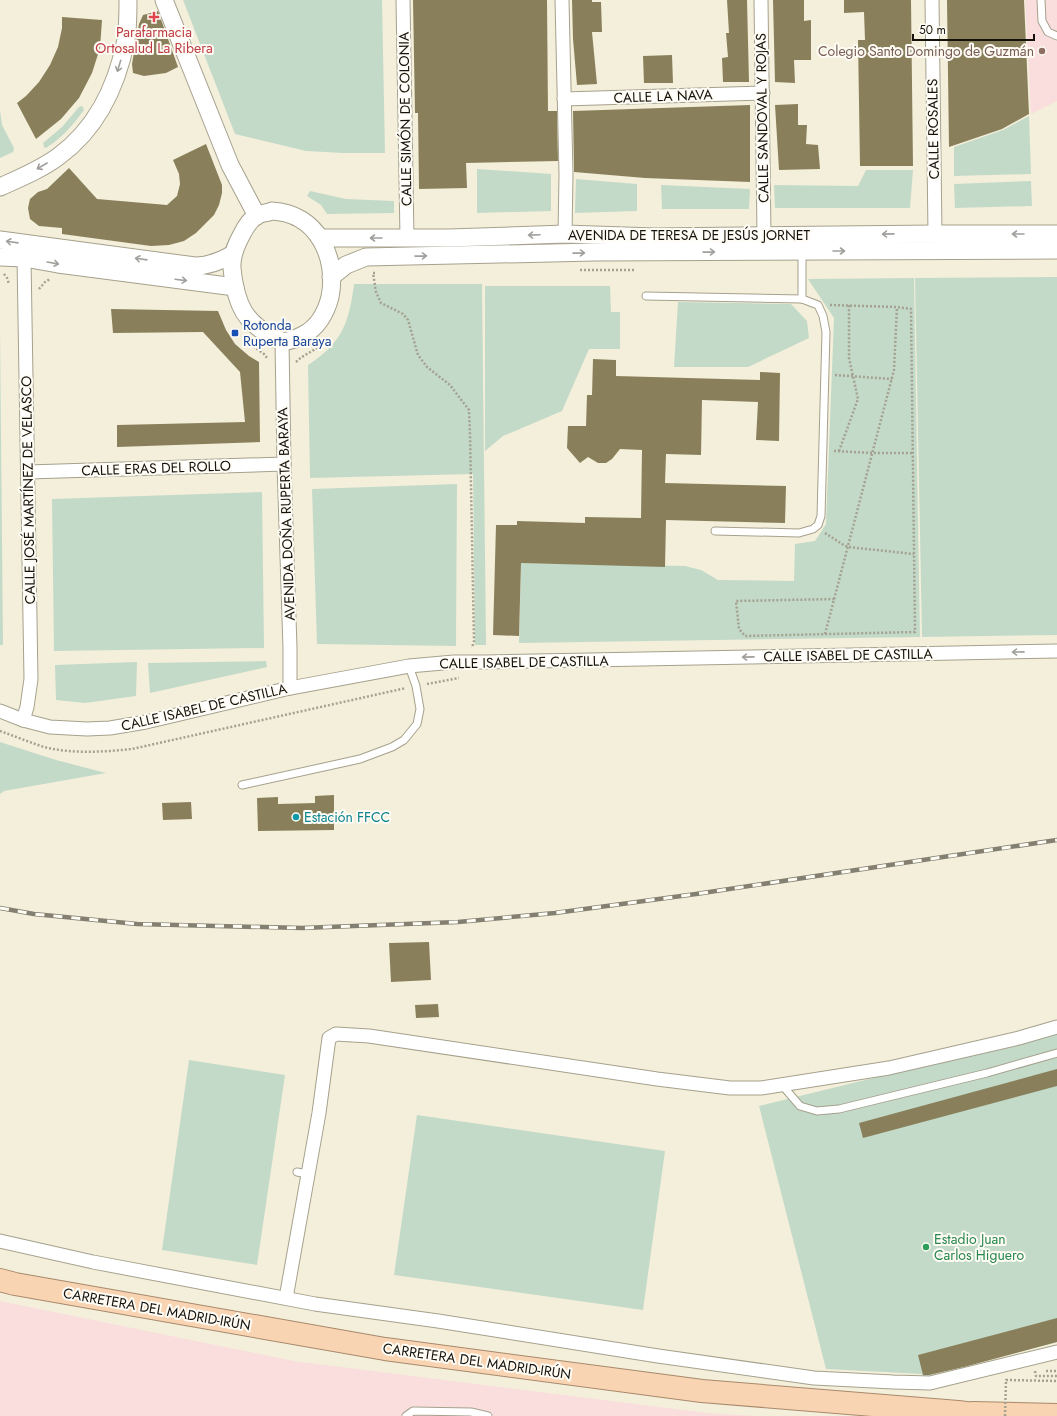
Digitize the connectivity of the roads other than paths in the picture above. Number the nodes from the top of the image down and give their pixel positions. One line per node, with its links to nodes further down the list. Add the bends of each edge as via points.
1 (128, 0): 11 (street, one-way to 11, via 126,38 113,86 89,128 59,157)
2 (164, 0): 12 (street, via 230,164)
3 (403, 0): 18 (street, CALLE SIMÓN DE COLONIA)
4 (562, 0): 10 (street)
5 (761, 0): 9 (street, CALLE SANDOVAL Y ROJAS)
6 (932, 0): 14 (street, CALLE ROSALES)
7 (1041, 0): 8 (lane, via 1042,21 1048,32)
8 (1057, 36)
9 (762, 93): 10 (street, CALLE LA NAVA); 16 (street, CALLE SANDOVAL Y ROJAS)
10 (564, 99): 13 (street)
11 (0, 187)
12 (257, 216): 17 (street, via 272,211 284,212 307,224); 22 (street, via 245,228)
13 (565, 234): 16 (street, AVENIDA DE TERESA DE JESÚS JORNET, via 655,237); 18 (street, AVENIDA DE TERESA DE JESÚS JORNET, one-way to 18)
14 (934, 234): 15 (street, AVENIDA DE TERESA DE JESÚS JORNET, one-way to 14); 16 (street, AVENIDA DE TERESA DE JESÚS JORNET, one-way to 16)
15 (1057, 234)
16 (764, 235)
17 (321, 238): 18 (street, AVENIDA DE TERESA DE JESÚS JORNET, one-way to 17); 25 (street, via 329,258)
18 (407, 238)
19 (0, 240): 22 (street, one-way to 19, via 203,266 195,266)
20 (1057, 250): 21 (street, AVENIDA DE TERESA DE JESÚS JORNET, one-way to 20)
21 (802, 251): 25 (street, AVENIDA DE TERESA DE JESÚS JORNET, one-way to 21, via 346,265 366,257); 28 (lane)
22 (233, 254): 26 (street)
23 (0, 257): 24 (street)
24 (24, 258): 26 (street, one-way to 26); 31 (street, CALLE JOSÉ MARTÍNEZ DE VELASCO)
25 (331, 277): 29 (street, via 328,306 320,321 296,339)
26 (235, 287): 29 (street, via 240,304 251,322)
27 (646, 296): 28 (lane)
28 (802, 299): 32 (lane, via 818,304 826,332 821,516 817,527 799,533)
29 (282, 341): 30 (street, AVENIDA DOÑA RUPERTA BARAYA)
30 (284, 464): 31 (street, CALLE ERAS DEL ROLLO); 35 (street, AVENIDA DOÑA RUPERTA BARAYA)
31 (28, 472): 37 (street, CALLE JOSÉ MARTÍNEZ DE VELASCO, via 32,679)
32 (715, 531)
33 (1057, 651): 34 (street, CALLE ISABEL DE CASTILLA, one-way to 34, via 454,662)
34 (410, 666): 35 (street, CALLE ISABEL DE CASTILLA); 38 (lane, via 420,709 417,724 404,740 360,759)
35 (290, 688): 37 (street, CALLE ISABEL DE CASTILLA, via 110,728 59,728)
36 (0, 711): 37 (street, CALLE ISABEL DE CASTILLA)
37 (23, 720)
38 (242, 785)
39 (1057, 1027): 41 (street, via 889,1068)
40 (1057, 1053): 41 (lane, via 839,1110 817,1111 800,1106)
41 (782, 1085): 44 (street, via 730,1088 369,1036 336,1034 329,1038 302,1173)
42 (0, 1241): 44 (street, via 93,1262)
43 (0, 1280): 47 (highway, CARRETERA DEL MADRID-IRÚN, via 385,1349 702,1391)
44 (286, 1298): 45 (street, via 814,1378 930,1383)
45 (1057, 1352)
46 (1057, 1403): 47 (highway)
47 (995, 1415): 48 (highway)
48 (1057, 1415)
49 (406, 1416): 50 (lane, via 414,1411 471,1412)
50 (488, 1416)

